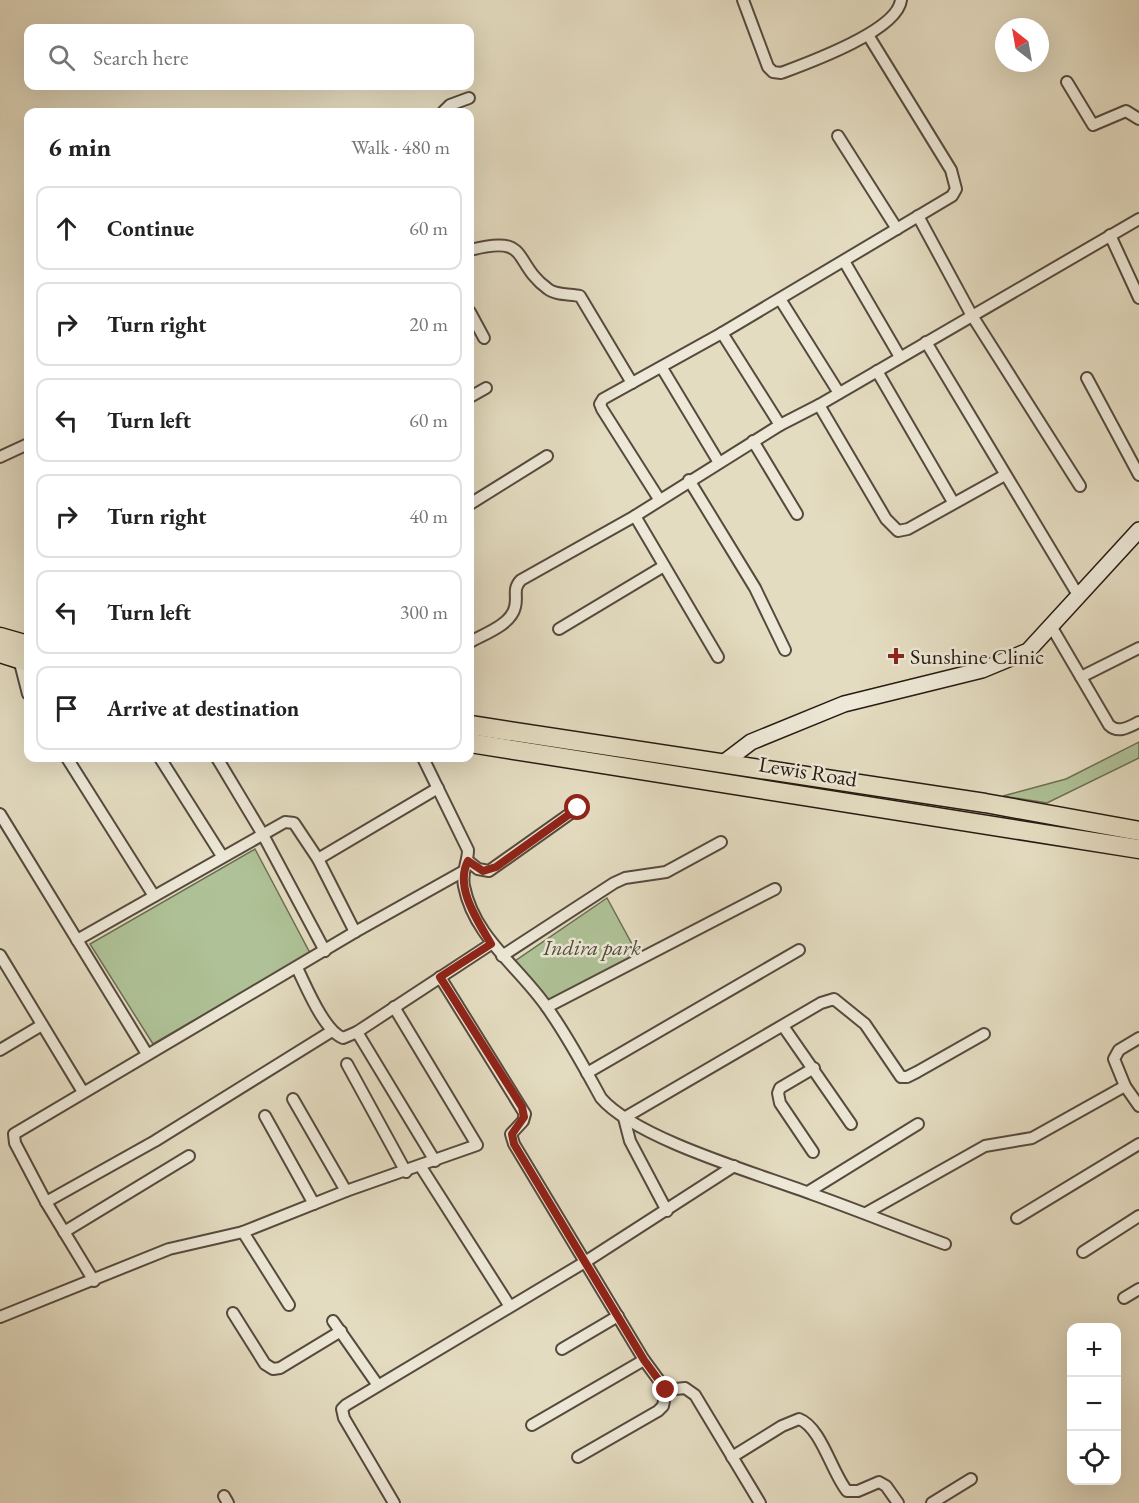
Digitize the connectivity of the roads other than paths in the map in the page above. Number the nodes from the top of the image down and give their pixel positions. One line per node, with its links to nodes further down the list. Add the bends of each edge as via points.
1 (743, 0): 3 (street, via 762,55 773,72 805,64)
2 (901, 0): 3 (street, via 896,14)
3 (867, 35): 9 (street, via 956,181 951,196)
4 (1067, 82): 7 (street, via 1093,125 1126,111)
5 (469, 98): 6 (street)
6 (447, 108)
7 (1139, 119)
8 (838, 136): 11 (street)
9 (918, 216): 11 (street); 17 (street)
10 (1139, 219): 12 (street)
11 (897, 229): 14 (street)
12 (1110, 235): 15 (street); 17 (street)
13 (474, 249): 26 (street, via 504,244 513,247 550,291 580,296)
14 (844, 261): 16 (street); 22 (street)
15 (1139, 298)
16 (780, 299): 19 (street); 28 (street)
17 (971, 314): 21 (street); 40 (street)
18 (474, 319): 20 (street)
19 (722, 333): 23 (street); 31 (street)
20 (484, 338)
21 (926, 342): 22 (street); 37 (street)
22 (900, 357): 24 (street)
23 (662, 368): 26 (street); 36 (street)
24 (877, 371): 28 (street); 43 (street)
25 (1087, 378): 38 (street)
26 (632, 383): 41 (street, via 600,404)
27 (486, 388): 29 (street)
28 (839, 393): 30 (street)
29 (474, 395)
30 (819, 405): 31 (street); 43 (street, via 893,528 908,530)
31 (780, 425): 32 (street)
32 (753, 441): 36 (street); 44 (street)
33 (24, 446): 35 (street)
34 (547, 456): 42 (street)
35 (0, 457)
36 (718, 461): 39 (street)
37 (1005, 475): 43 (street); 48 (street)
38 (1139, 475)
39 (689, 480): 41 (street); 54 (street, via 755,588)
40 (1080, 486)
41 (659, 499): 45 (street)
42 (474, 502)
43 (953, 502)
44 (797, 514)
45 (634, 516): 47 (street); 52 (street, via 521,580 514,592 516,606 508,620)
46 (1139, 530): 48 (street)
47 (664, 566): 50 (street); 58 (street)
48 (1078, 595): 49 (street)
49 (1051, 626): 59 (street); 68 (street, via 1028,651 1010,660 844,704 751,742)
50 (559, 628)
51 (0, 637): 56 (main road)
52 (474, 640)
53 (1139, 648): 59 (street)
54 (785, 650)
55 (0, 653): 57 (main road)
56 (24, 655)
57 (24, 656)
58 (718, 657)
59 (1081, 677): 60 (street, via 1113,729)
60 (1139, 722)
61 (474, 726): 62 (main road, Lewis Road)
62 (503, 740): 63 (main road, Lewis Road); 68 (main road, Lewis Road); 71 (main road, Lewis Road)
63 (474, 742)
64 (70, 762): 83 (street)
65 (163, 762): 78 (street)
66 (219, 762): 75 (street)
67 (425, 762): 70 (street)
68 (722, 764): 69 (main road, Lewis Road)
69 (795, 775): 71 (main road); 74 (main road, Lewis Road)
70 (438, 788): 79 (street); 80 (street, via 455,818 468,850)
71 (794, 793): 77 (main road, Lewis Road)
72 (578, 808): 80 (street, via 496,867 483,871)
73 (1, 819): 85 (street)
74 (1139, 831)
75 (262, 833): 78 (street); 79 (street, via 276,824 294,823); 88 (street)
76 (721, 842): 90 (street, via 666,872 614,882)
77 (1139, 849)
78 (222, 856): 83 (street)
79 (318, 859): 84 (street)
80 (468, 861): 81 (street)
81 (462, 873): 84 (street); 86 (street, via 469,902)
82 (775, 889): 95 (street)
83 (154, 896): 85 (street)
84 (355, 932): 88 (street)
85 (77, 940): 103 (street)
86 (491, 944): 90 (street); 93 (street)
87 (799, 950): 106 (street)
88 (325, 951): 91 (street)
89 (0, 955): 92 (street)
90 (501, 956): 95 (street, via 512,962)
91 (297, 968): 98 (street); 103 (street)
92 (4, 972): 96 (street)
93 (440, 977): 94 (street); 134 (street, via 522,1107 524,1117 512,1140)
94 (394, 1007): 99 (street); 118 (street, via 477,1145)
95 (547, 1007): 106 (street)
96 (42, 1025): 102 (street); 108 (street)
97 (783, 1026): 100 (street, via 834,999 865,1024 896,1073 907,1077); 105 (street); 112 (street)
98 (332, 1031): 99 (street, via 343,1038); 124 (street, via 155,1141)
99 (357, 1032): 118 (street)
100 (984, 1034)
101 (1139, 1038): 107 (street, via 1119,1050 1114,1059)
102 (0, 1050)
103 (147, 1054): 108 (street)
104 (347, 1064): 121 (street)
105 (814, 1068): 113 (street); 116 (street, via 777,1093)
106 (587, 1072): 112 (street, via 601,1098)
107 (1125, 1086): 110 (street); 127 (street, via 1032,1137 985,1146)
108 (83, 1092): 124 (street, via 14,1134)
109 (293, 1099): 122 (street)
110 (1139, 1106)
111 (266, 1116): 125 (street)
112 (624, 1118): 119 (street); 126 (street, via 630,1141)
113 (851, 1124)
114 (918, 1124): 123 (street)
115 (1139, 1144): 129 (street)
116 (813, 1152)
117 (189, 1156): 130 (street)
118 (435, 1161): 120 (street)
119 (735, 1166): 123 (street); 126 (street)
120 (421, 1167): 121 (street); 139 (street)
121 (406, 1172): 122 (street)
122 (346, 1191): 125 (street)
123 (808, 1192): 127 (street)
124 (46, 1203): 130 (street)
125 (314, 1204): 131 (street)
126 (667, 1211): 134 (street)
127 (866, 1213): 132 (street)
128 (1139, 1216): 133 (street)
129 (1017, 1218)
130 (64, 1232): 135 (street)
131 (243, 1232): 135 (street, via 169,1249); 138 (street)
132 (945, 1244)
133 (1083, 1252)
134 (585, 1262): 139 (street); 141 (street)
135 (94, 1281): 142 (street)
136 (1139, 1289): 137 (street)
137 (1124, 1298)
138 (289, 1305)
139 (509, 1305): 147 (street)
140 (233, 1313): 144 (street, via 265,1364 273,1370)
141 (618, 1316): 145 (street); 146 (street)
142 (0, 1317)
143 (333, 1321): 144 (street)
144 (341, 1331): 147 (street)
145 (562, 1349)
146 (644, 1360): 148 (street); 149 (street)
147 (377, 1384): 153 (street, via 346,1405 342,1414)
148 (666, 1390): 150 (street, via 658,1411); 151 (street, via 691,1390)
149 (532, 1425)
150 (578, 1457)
151 (732, 1457): 154 (street); 155 (street, via 799,1419 814,1432 847,1491 879,1482)
152 (971, 1479): 156 (street)
153 (394, 1503)
154 (760, 1503)
155 (898, 1503)
156 (932, 1503)

